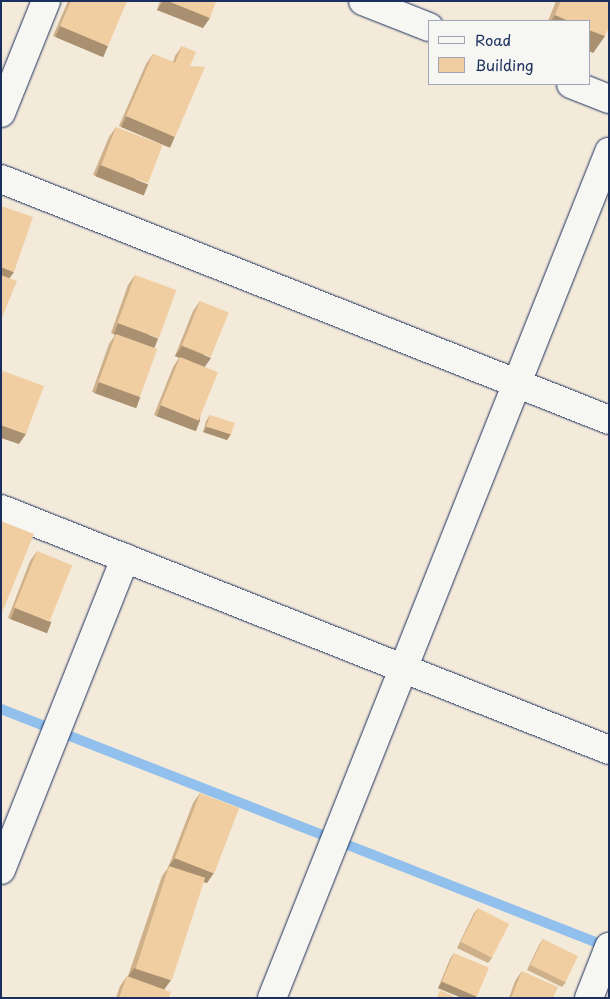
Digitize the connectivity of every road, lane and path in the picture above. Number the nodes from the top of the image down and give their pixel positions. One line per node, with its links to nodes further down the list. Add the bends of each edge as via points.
1 (46, 1): 6 (street)
2 (363, 1): 3 (street)
3 (428, 27)
4 (574, 85): 5 (street)
5 (609, 99)
6 (1, 113)
7 (609, 152): 9 (street)
8 (1, 178): 9 (street)
9 (516, 383): 10 (street); 13 (street)
10 (609, 420)
11 (1, 509): 12 (street)
12 (125, 558): 13 (street); 15 (street)
13 (403, 668): 14 (street); 17 (street)
14 (609, 750)
15 (1, 870)
16 (609, 947): 18 (street)
17 (272, 998)
18 (589, 998)

